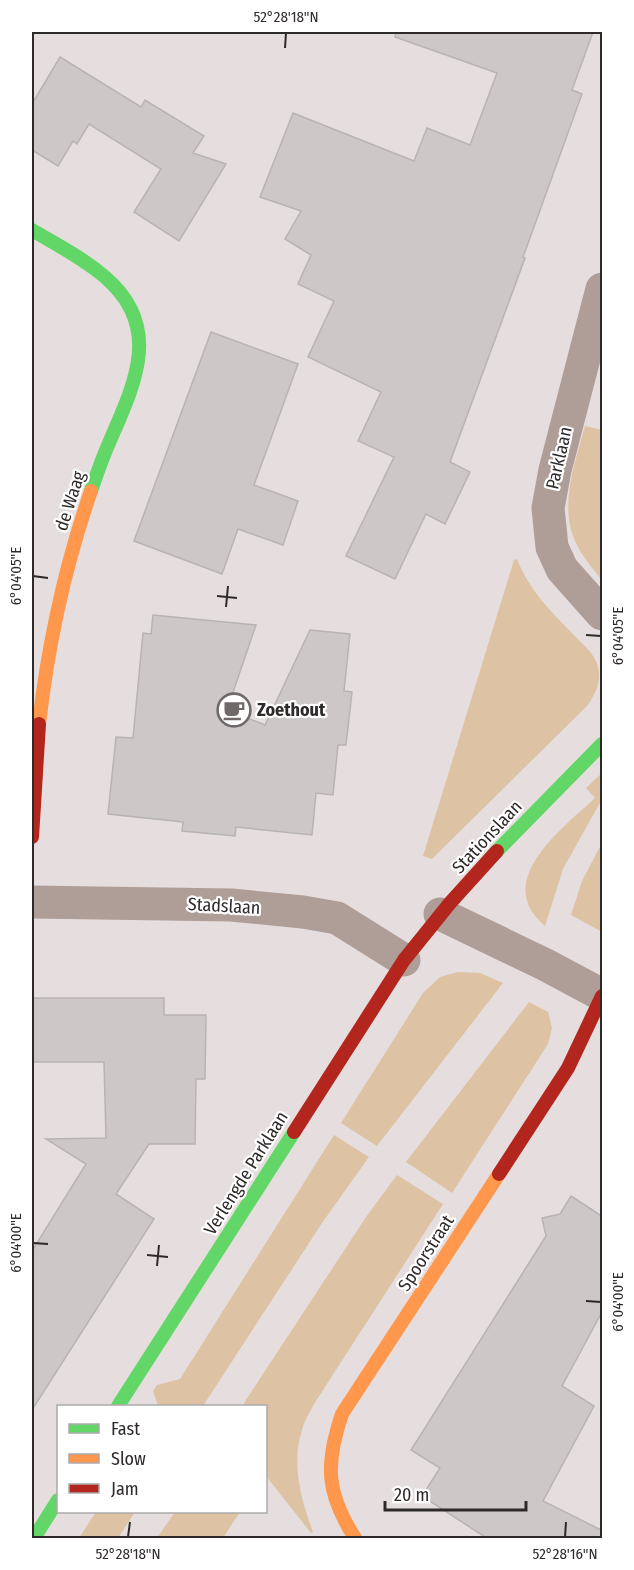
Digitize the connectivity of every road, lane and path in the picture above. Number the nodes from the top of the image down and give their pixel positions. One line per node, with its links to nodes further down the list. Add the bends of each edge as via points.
1 (32, 230): 5 (street, de Waag, via 95,268 117,289 133,313 139,352 136,375 103,455 80,528 55,622 40,706)
2 (603, 289): 3 (street, Parklaan, via 548,508 552,547 562,569)
3 (603, 614)
4 (603, 744): 7 (street, Stationslaan)
5 (32, 837)
6 (32, 902): 8 (street, Stadslaan, via 231,905 303,912 337,918)
7 (440, 914): 8 (street, Stationslaan); 9 (street)
8 (404, 960): 10 (street, Verlengde Parklaan)
9 (603, 996): 13 (street, Spoorstraat, via 568,1068 342,1414 332,1442 330,1474 336,1506)
10 (119, 1405)
11 (57, 1502): 12 (street)
12 (34, 1539)
13 (355, 1539)

